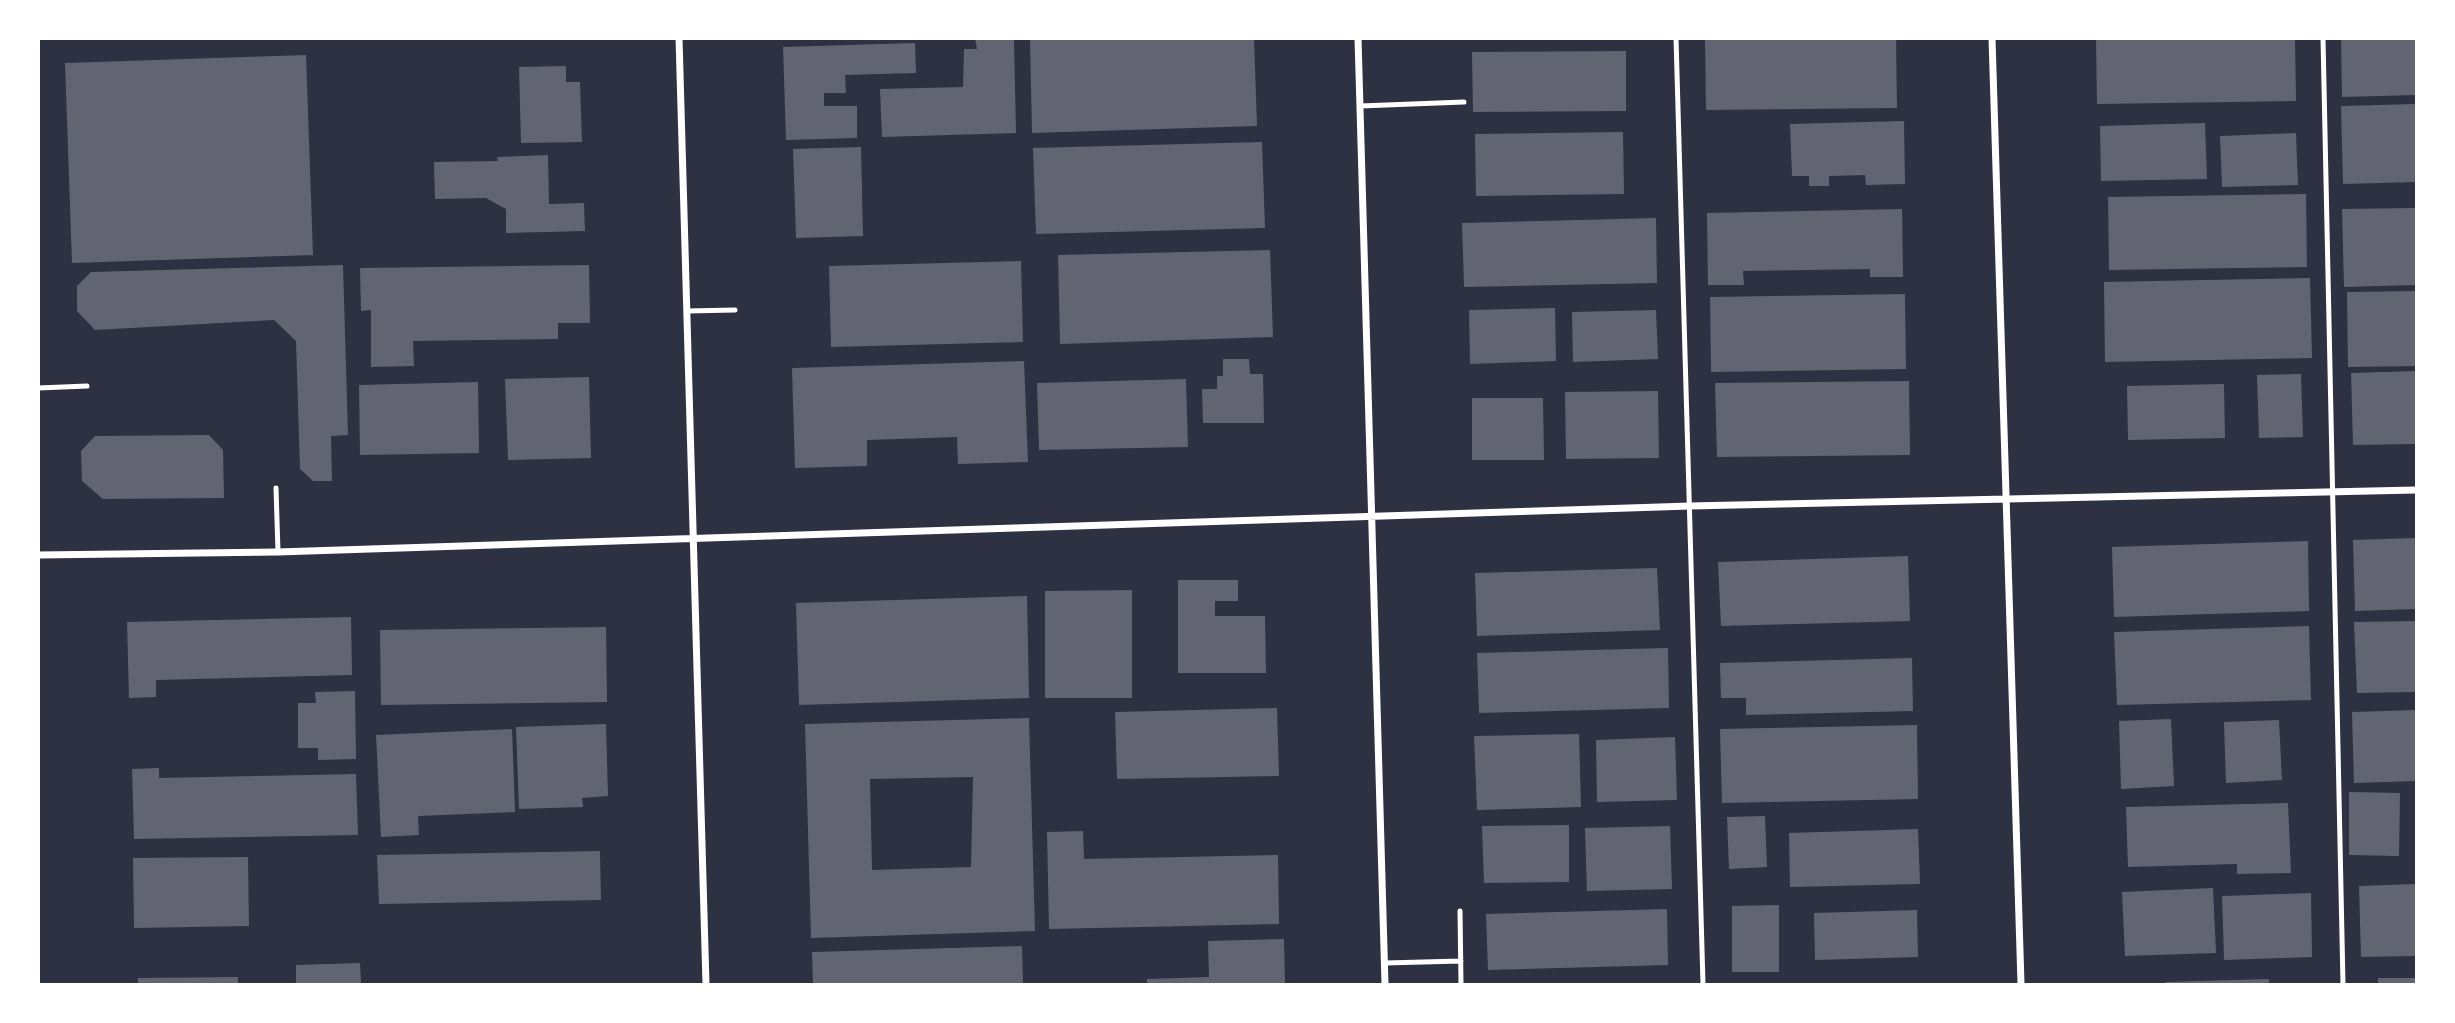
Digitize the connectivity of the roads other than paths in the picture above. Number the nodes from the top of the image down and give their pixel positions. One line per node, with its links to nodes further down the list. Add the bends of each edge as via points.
1 (679, 38): 9 (street)
2 (1358, 38): 7 (street)
3 (1676, 38): 16 (lane)
4 (1992, 38): 15 (street)
5 (2323, 38): 14 (lane)
6 (1464, 102): 7 (lane)
7 (1360, 106): 17 (street)
8 (735, 310): 9 (lane)
9 (687, 311): 18 (street)
10 (87, 386): 11 (lane)
11 (38, 388)
12 (276, 488): 19 (lane)
13 (2417, 490): 14 (street)
14 (2334, 491): 15 (street); 29 (lane)
15 (2005, 499): 16 (street); 28 (street)
16 (1690, 506): 17 (street); 27 (lane)
17 (1371, 516): 18 (street); 23 (street)
18 (693, 538): 19 (street); 24 (street)
19 (278, 552): 20 (street)
20 (38, 555)
21 (1460, 911): 22 (lane)
22 (1461, 961): 23 (lane); 26 (lane)
23 (1385, 963): 25 (street)
24 (706, 985)
25 (1385, 985)
26 (1461, 985)
27 (1703, 985)
28 (2021, 985)
29 (2343, 985)

